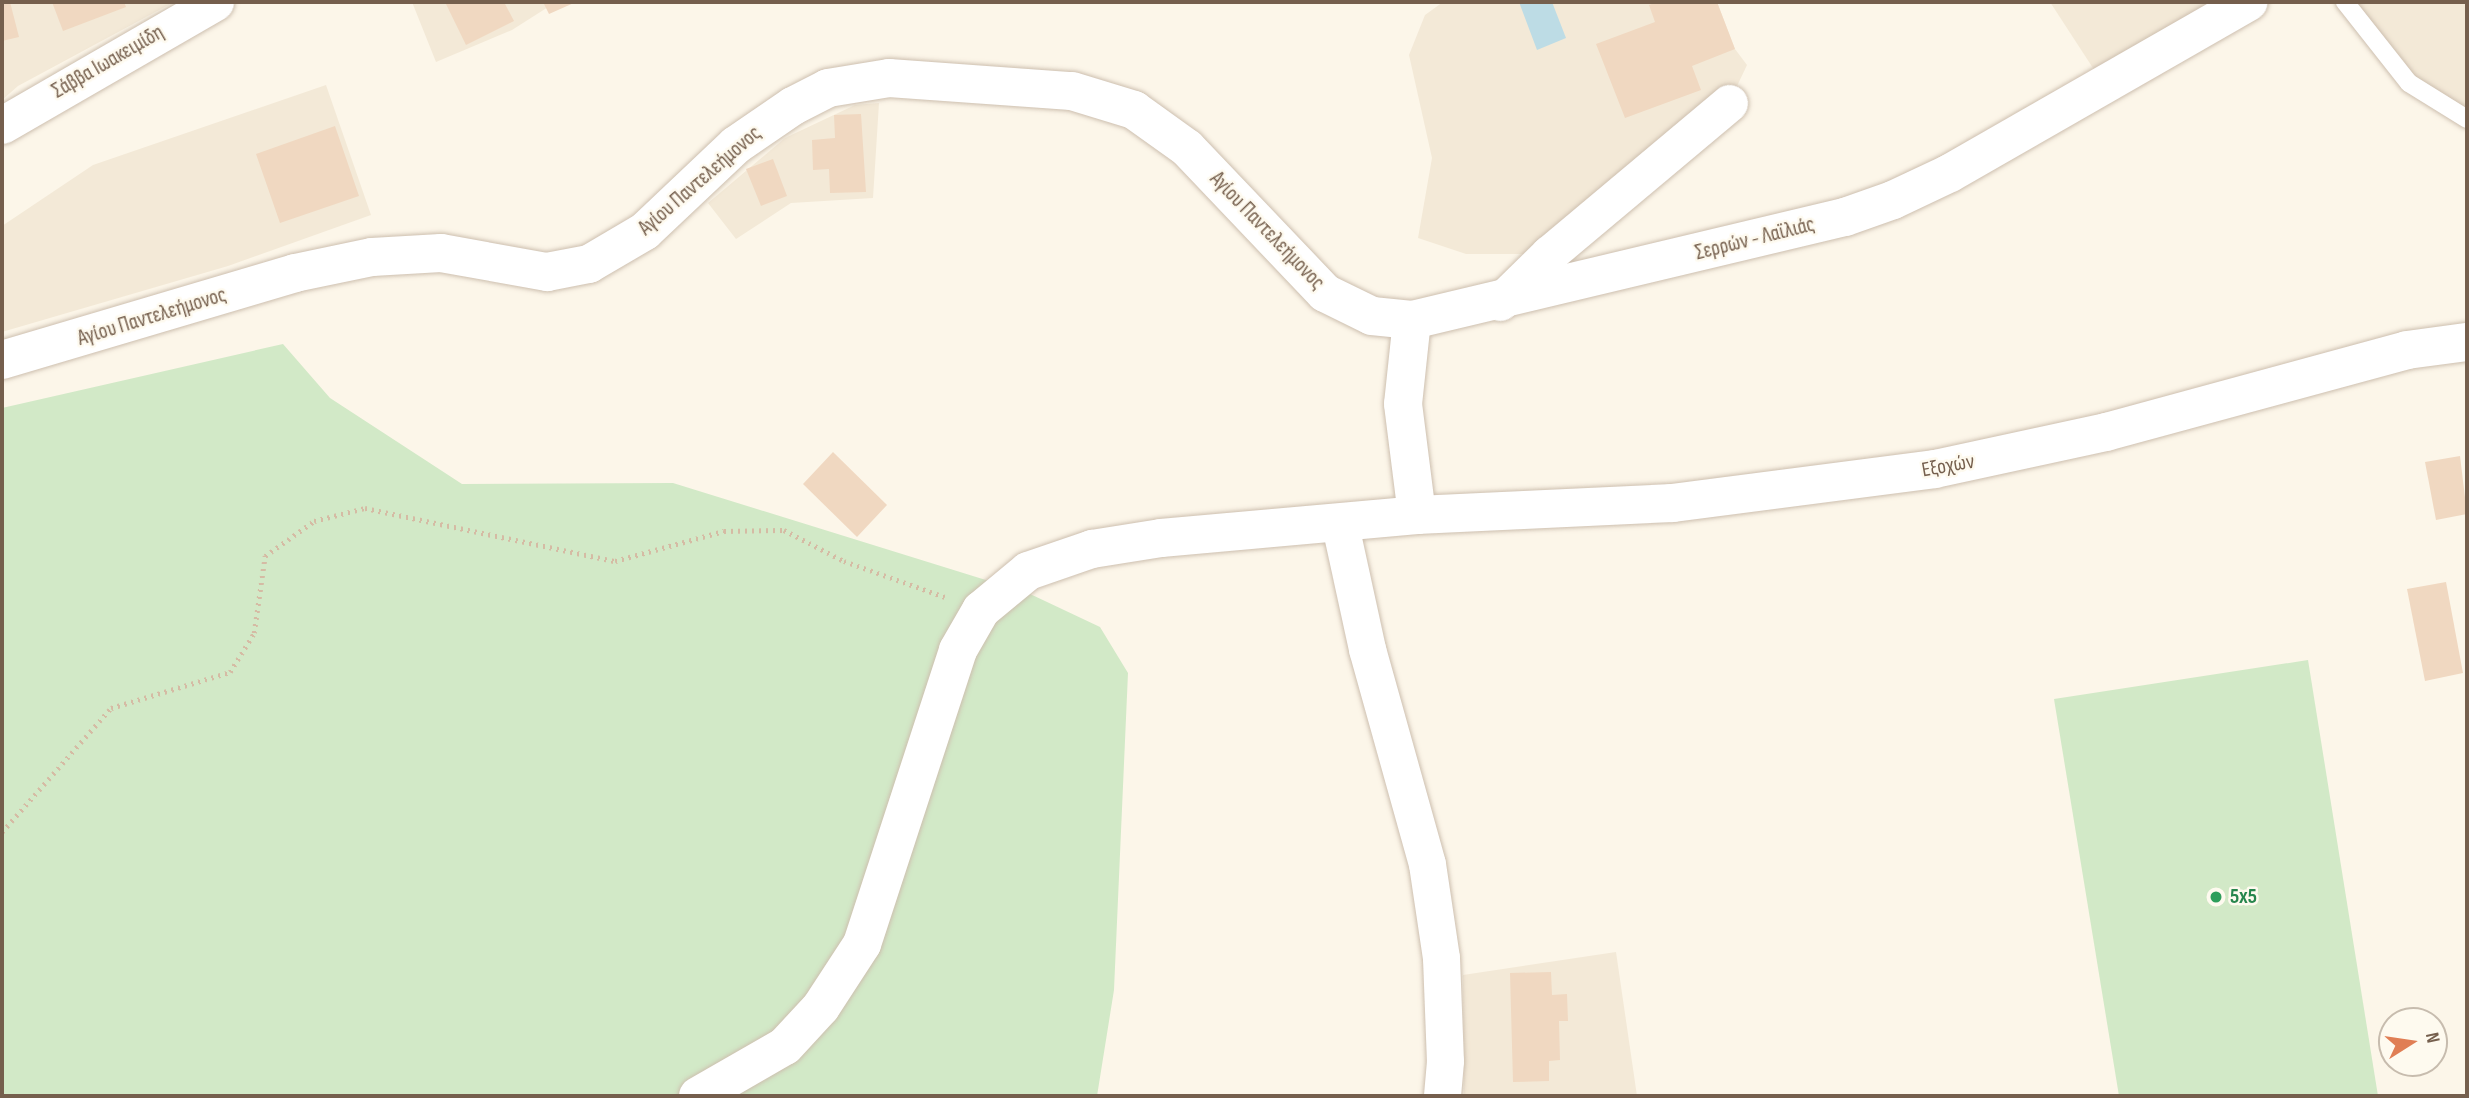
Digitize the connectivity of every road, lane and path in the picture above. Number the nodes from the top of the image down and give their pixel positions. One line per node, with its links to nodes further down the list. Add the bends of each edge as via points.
1 (215, 2): 6 (street, Σάββα Ιωακειμίδη)
2 (2248, 2): 7 (main road, Σερρών - Λαϊλιάς, via 1950,173 1894,200 1845,217)
3 (2345, 2): 5 (lane, via 2409,83)
4 (1729, 103): 7 (street, via 1549,254)
5 (2467, 119)
6 (2, 125)
7 (1500, 302): 8 (main road, Σερρών - Λαϊλιάς)
8 (1412, 320): 10 (main road, Αγίου Παντελεήμονος, via 1372,316 1325,293 1187,148 1134,110 1072,91 889,78 828,88 793,106 736,145 645,231 589,264 547,272 441,253 372,257 295,273); 11 (main road, via 1403,404)
9 (2467, 342): 11 (main road, Εξοχών, via 2407,350 2106,432 1935,469 1673,503)
10 (2, 360)
11 (1417, 515): 12 (main road, Εξοχών)
12 (1340, 525): 13 (main road, Εξοχών, via 1161,538 1092,549 1028,571); 16 (street, via 1367,649 1427,864 1441,958 1446,1061)
13 (981, 610): 14 (path, via 844,561 783,530 724,531 615,561 365,508 314,521 265,556 254,633 230,673 111,708); 15 (main road, via 958,650 862,944 821,1007 785,1046)
14 (2, 832)
15 (698, 1096)
16 (1442, 1096)

